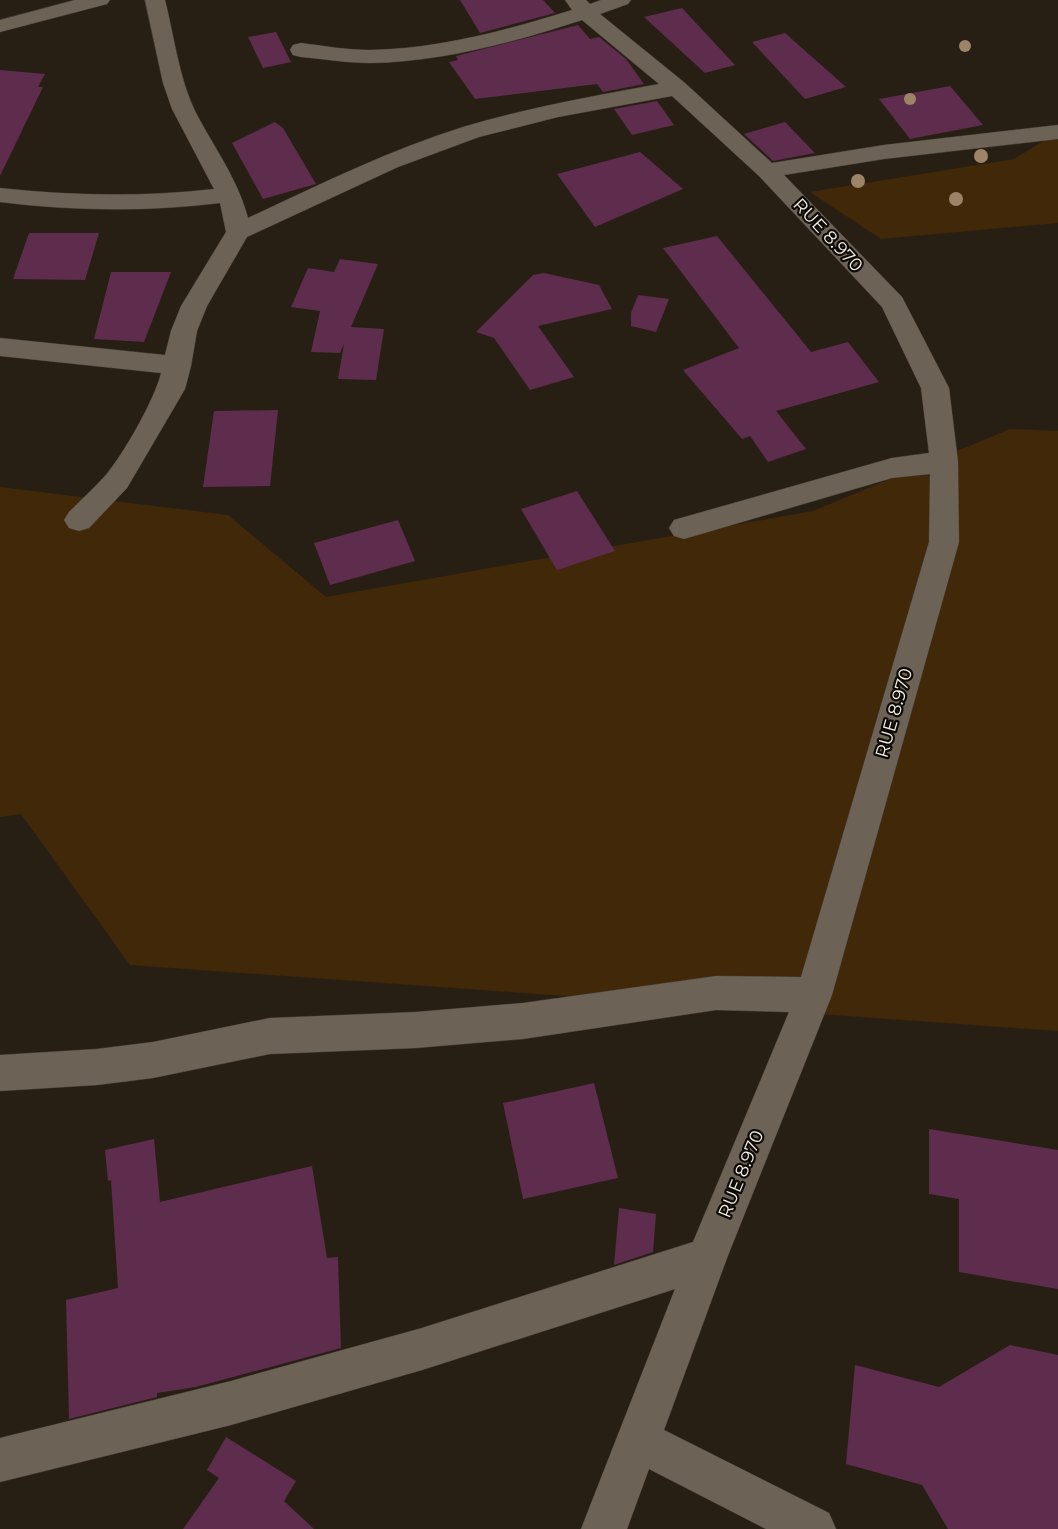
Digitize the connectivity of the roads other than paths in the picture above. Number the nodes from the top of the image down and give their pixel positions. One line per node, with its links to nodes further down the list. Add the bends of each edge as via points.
1 (100, 0): 5 (street)
2 (155, 0): 11 (street, via 183,109)
3 (621, 0): 4 (street)
4 (580, 6): 6 (street, via 464,43 378,56); 7 (street, RUE 8.970)
5 (0, 27)
6 (301, 50)
7 (676, 88): 9 (street, RUE 8.970); 12 (street, via 541,114 442,142)
8 (1058, 132): 9 (street, via 884,152)
9 (767, 171): 15 (street, RUE 8.970, via 893,303 934,388)
10 (0, 195): 11 (street, via 129,203)
11 (229, 195): 12 (street)
12 (238, 232): 14 (street, via 194,306 184,331)
13 (0, 347): 14 (street)
14 (178, 366): 16 (street, via 171,388 129,465)
15 (944, 462): 17 (street, via 892,468); 18 (street, RUE 8.970, via 944,542)
16 (80, 520)
17 (684, 528)
18 (814, 994): 19 (street, via 716,993 523,1021 270,1036 153,1060); 20 (street, RUE 8.970)
19 (0, 1073)
20 (706, 1258): 21 (street, RUE 8.970); 22 (street, via 243,1400)
21 (638, 1440): 23 (street, RUE 8.970); 24 (street)
22 (0, 1460)
23 (604, 1529)
24 (813, 1529)

